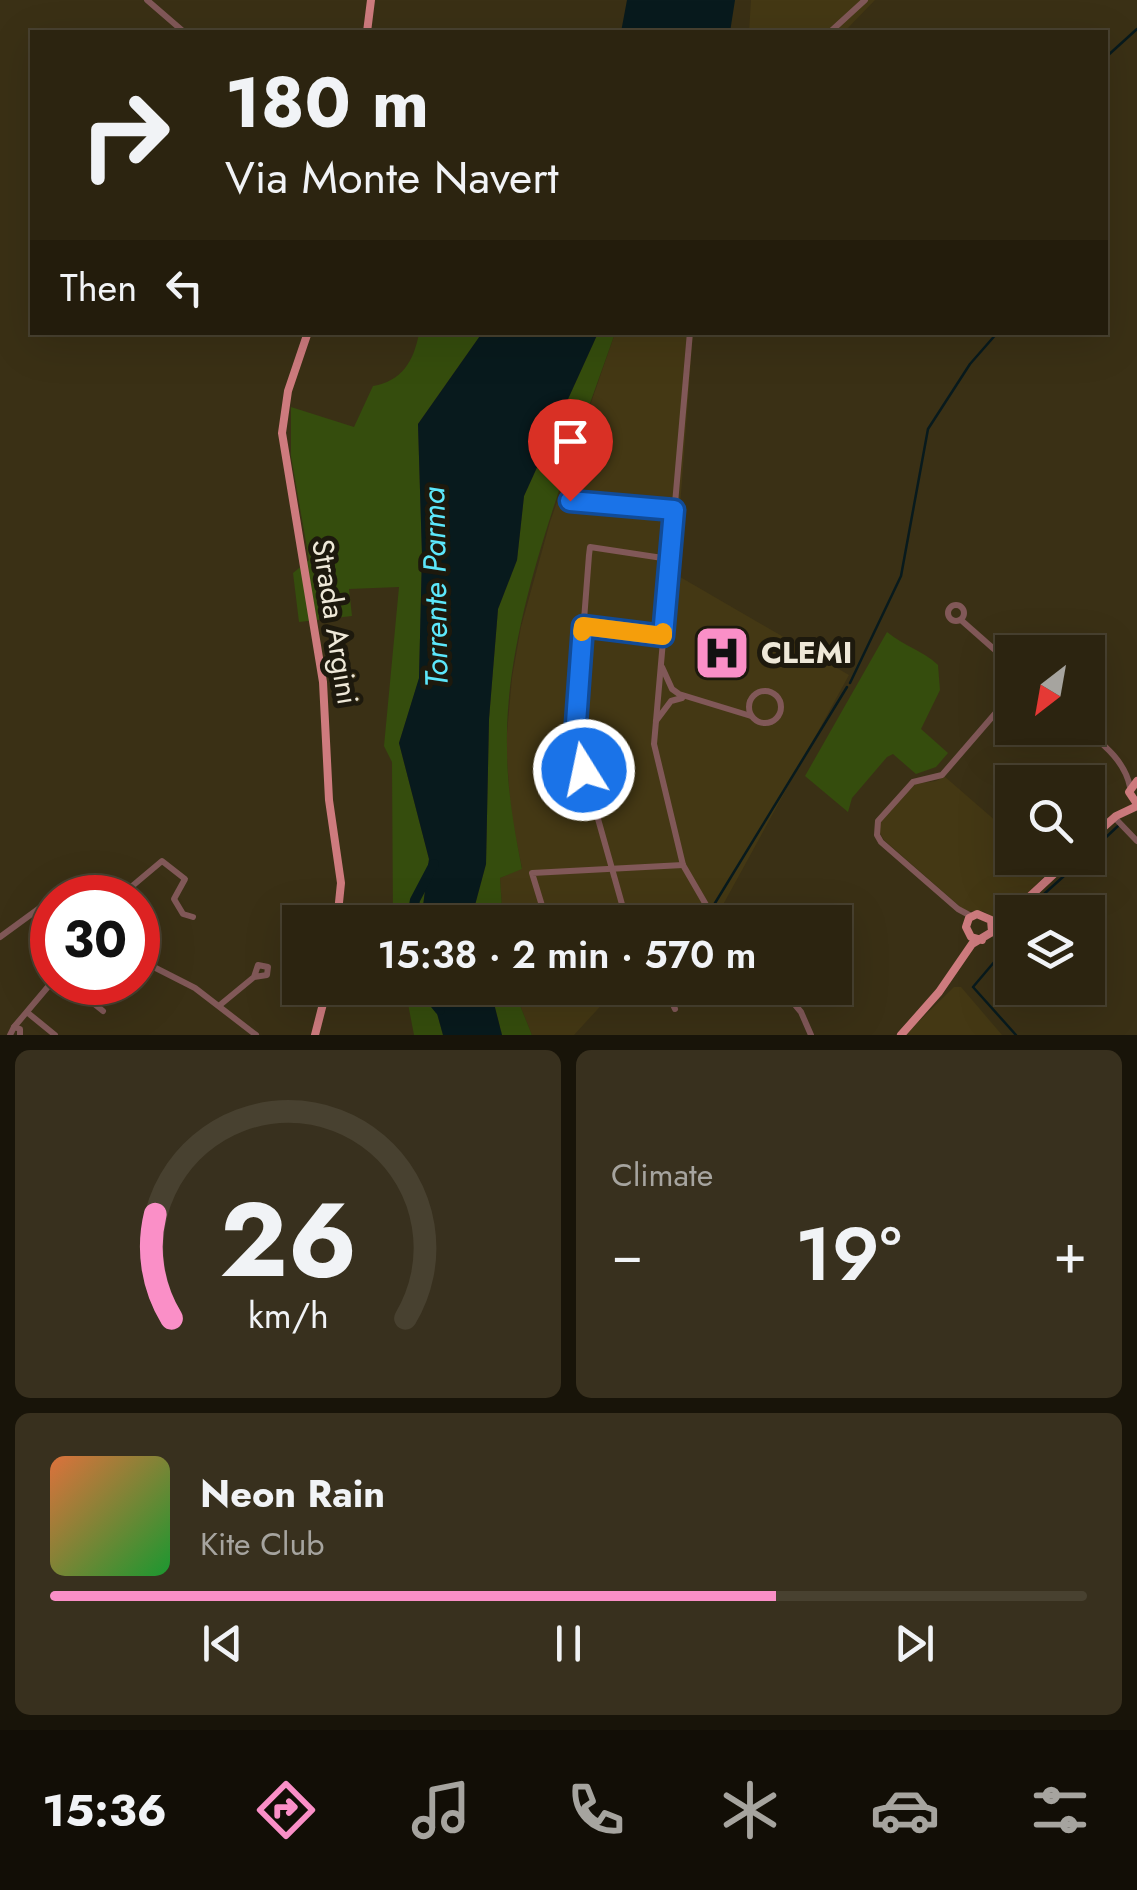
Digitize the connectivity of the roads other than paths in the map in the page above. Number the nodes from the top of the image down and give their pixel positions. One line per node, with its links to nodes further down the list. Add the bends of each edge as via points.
1 (148, 0): 4 (street)
2 (371, 0): 5 (main road)
3 (866, 0): 6 (street)
4 (182, 30)
5 (366, 30)
6 (832, 30)
7 (307, 335): 37 (main road, Strada Argini, via 282,433 323,682)
8 (690, 335): 10 (street)
9 (570, 501): 10 (street)
10 (674, 510): 11 (street)
11 (670, 559): 13 (street, via 590,547); 14 (street)
12 (961, 620): 15 (street)
13 (583, 626): 14 (street); 33 (street, via 575,737)
14 (663, 636): 16 (street)
15 (995, 650)
16 (661, 664): 17 (street); 18 (street)
17 (672, 689): 18 (street); 19 (street)
18 (657, 692): 20 (street); 25 (street)
19 (689, 698): 20 (street); 22 (street)
20 (671, 701): 25 (street)
21 (749, 704): 22 (street); 24 (street); 24 (street, via 765,691 781,705 770,722)
22 (738, 712): 24 (street)
23 (995, 714): 43 (street, via 942,775 913,782 876,828 881,842)
24 (751, 716)
25 (655, 723): 32 (street, via 654,744)
26 (1103, 745): 27 (street)
27 (1133, 786): 28 (main road); 29 (main road)
28 (1137, 805): 29 (main road)
29 (1115, 817): 30 (main road); 31 (street)
30 (1105, 826)
31 (1137, 842)
32 (683, 864): 33 (street); 40 (street)
33 (613, 868): 38 (street, via 532,872); 39 (street)
34 (145, 875): 42 (street, via 162,861 185,879 174,898)
35 (1053, 875): 36 (main road)
36 (1031, 895)
37 (339, 905)
38 (542, 905)
39 (623, 905)
40 (707, 905)
41 (30, 915): 46 (street)
42 (192, 917)
43 (968, 924): 45 (main road, via 984,914); 47 (main road, via 971,937); 48 (main road)
44 (995, 925): 45 (main road)
45 (992, 927): 47 (main road)
46 (0, 937)
47 (982, 940): 48 (main road)
48 (958, 963): 65 (main road)
49 (160, 970): 56 (street)
50 (254, 976): 56 (street)
51 (34, 1005): 59 (street)
52 (95, 1005): 58 (street)
53 (323, 1005): 63 (main road)
54 (673, 1005): 57 (street)
55 (796, 1005): 64 (street)
56 (220, 1006): 62 (street)
57 (675, 1010)
58 (102, 1011)
59 (28, 1013): 60 (street); 61 (street)
60 (15, 1030)
61 (55, 1035)
62 (256, 1035)
63 (315, 1035)
64 (809, 1035)
65 (901, 1035)

